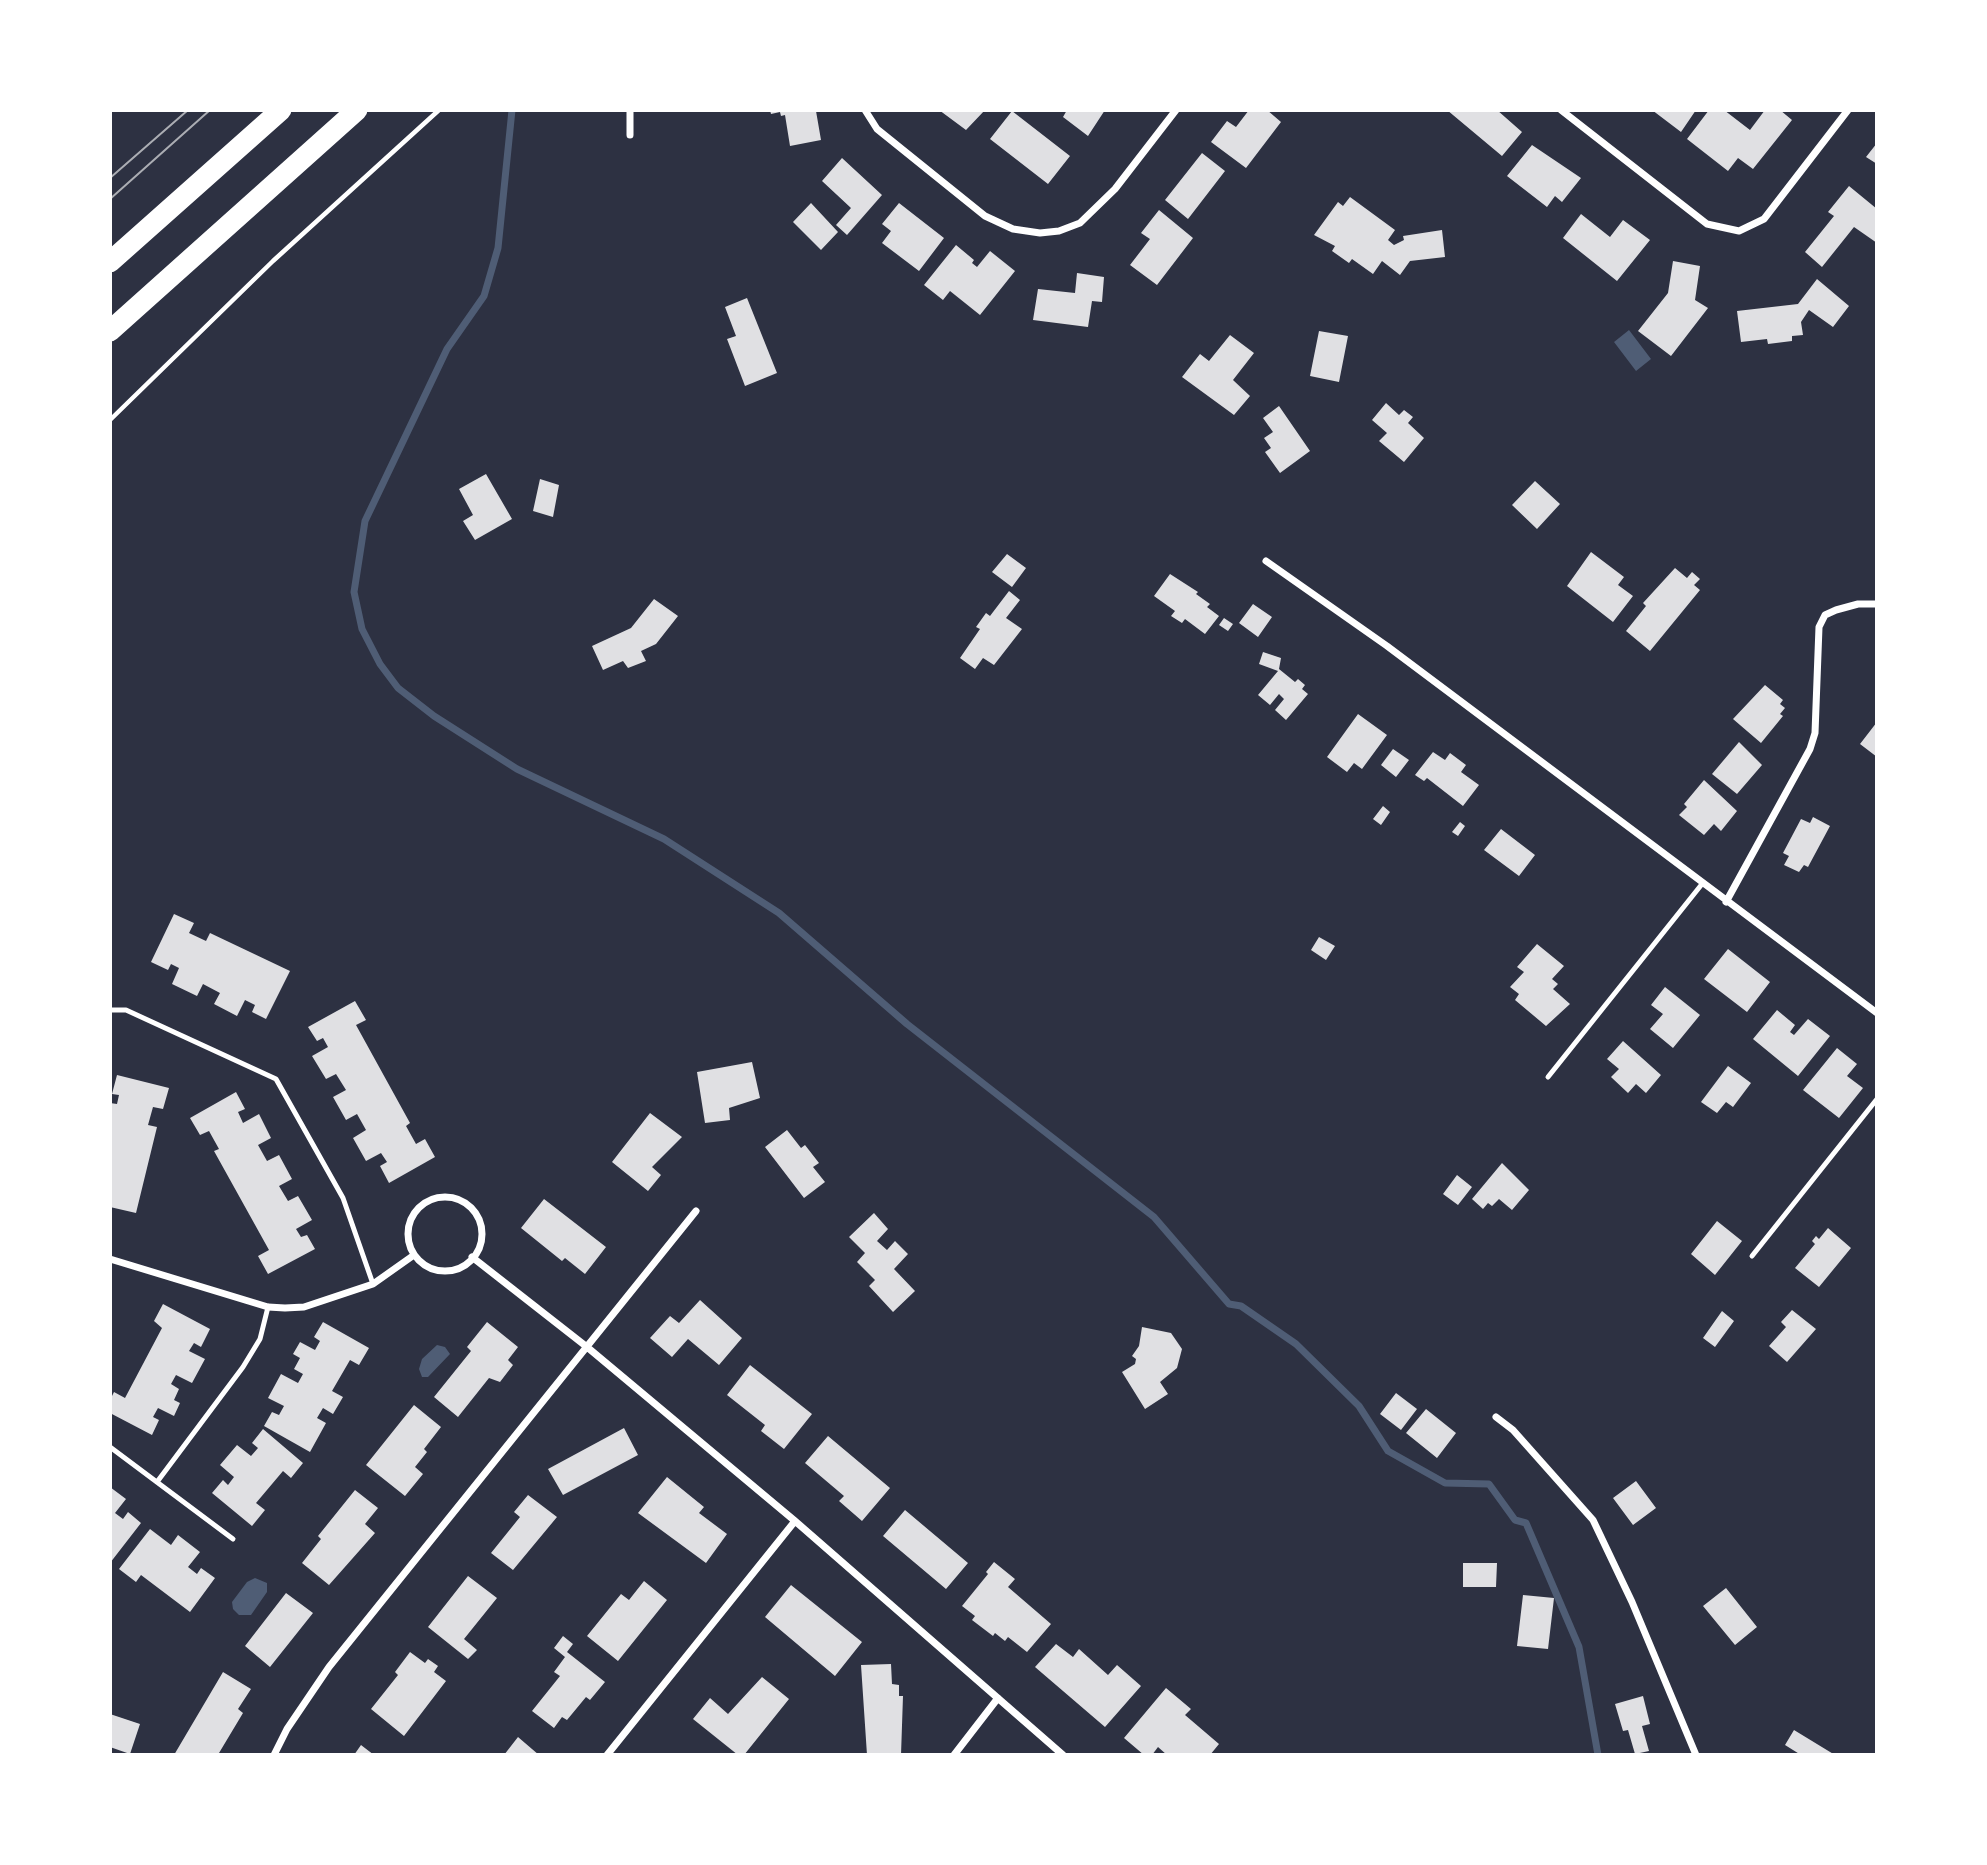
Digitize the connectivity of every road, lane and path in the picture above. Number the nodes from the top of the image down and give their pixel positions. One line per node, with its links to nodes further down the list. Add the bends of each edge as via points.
1 (281, 110): 10 (highway)
2 (357, 110): 11 (highway)
3 (439, 110): 12 (path, via 273,261)
4 (629, 110): 9 (street)
5 (865, 110): 6 (street, via 877,129 985,216 1013,229 1040,233 1080,223 1115,189)
6 (1176, 110)
7 (1561, 110): 8 (street, via 1707,224 1739,231 1764,219)
8 (1848, 110)
9 (631, 135)
10 (110, 262)
11 (110, 331)
12 (110, 420)
13 (1266, 561): 15 (street, via 1387,646)
14 (1877, 604): 16 (street, via 1836,610 1825,615 1818,627 1815,733 1810,749)
15 (1702, 884): 16 (street); 19 (lane)
16 (1726, 902): 18 (street)
17 (110, 1010): 26 (lane, via 126,1010 276,1079 343,1198)
18 (1877, 1013)
19 (1548, 1077)
20 (1877, 1099): 23 (lane)
21 (696, 1211): 28 (street)
22 (414, 1255): 24 (street, via 434,1269 446,1270 458,1268); 24 (street, via 409,1244 410,1220 426,1202 449,1197 478,1217 480,1241); 26 (street)
23 (1752, 1256)
24 (472, 1257): 28 (street)
25 (110, 1259): 27 (street)
26 (373, 1284): 27 (street, via 304,1307)
27 (268, 1307): 31 (lane, via 260,1339 243,1367)
28 (587, 1347): 32 (street); 35 (street, via 329,1667)
29 (1496, 1417): 39 (street, via 1593,1520)
30 (110, 1447): 31 (lane)
31 (158, 1482): 33 (lane)
32 (795, 1521): 34 (street); 36 (street)
33 (233, 1539)
34 (998, 1699): 37 (street); 38 (street)
35 (274, 1755)
36 (607, 1755)
37 (954, 1755)
38 (1063, 1755)
39 (1696, 1755)

